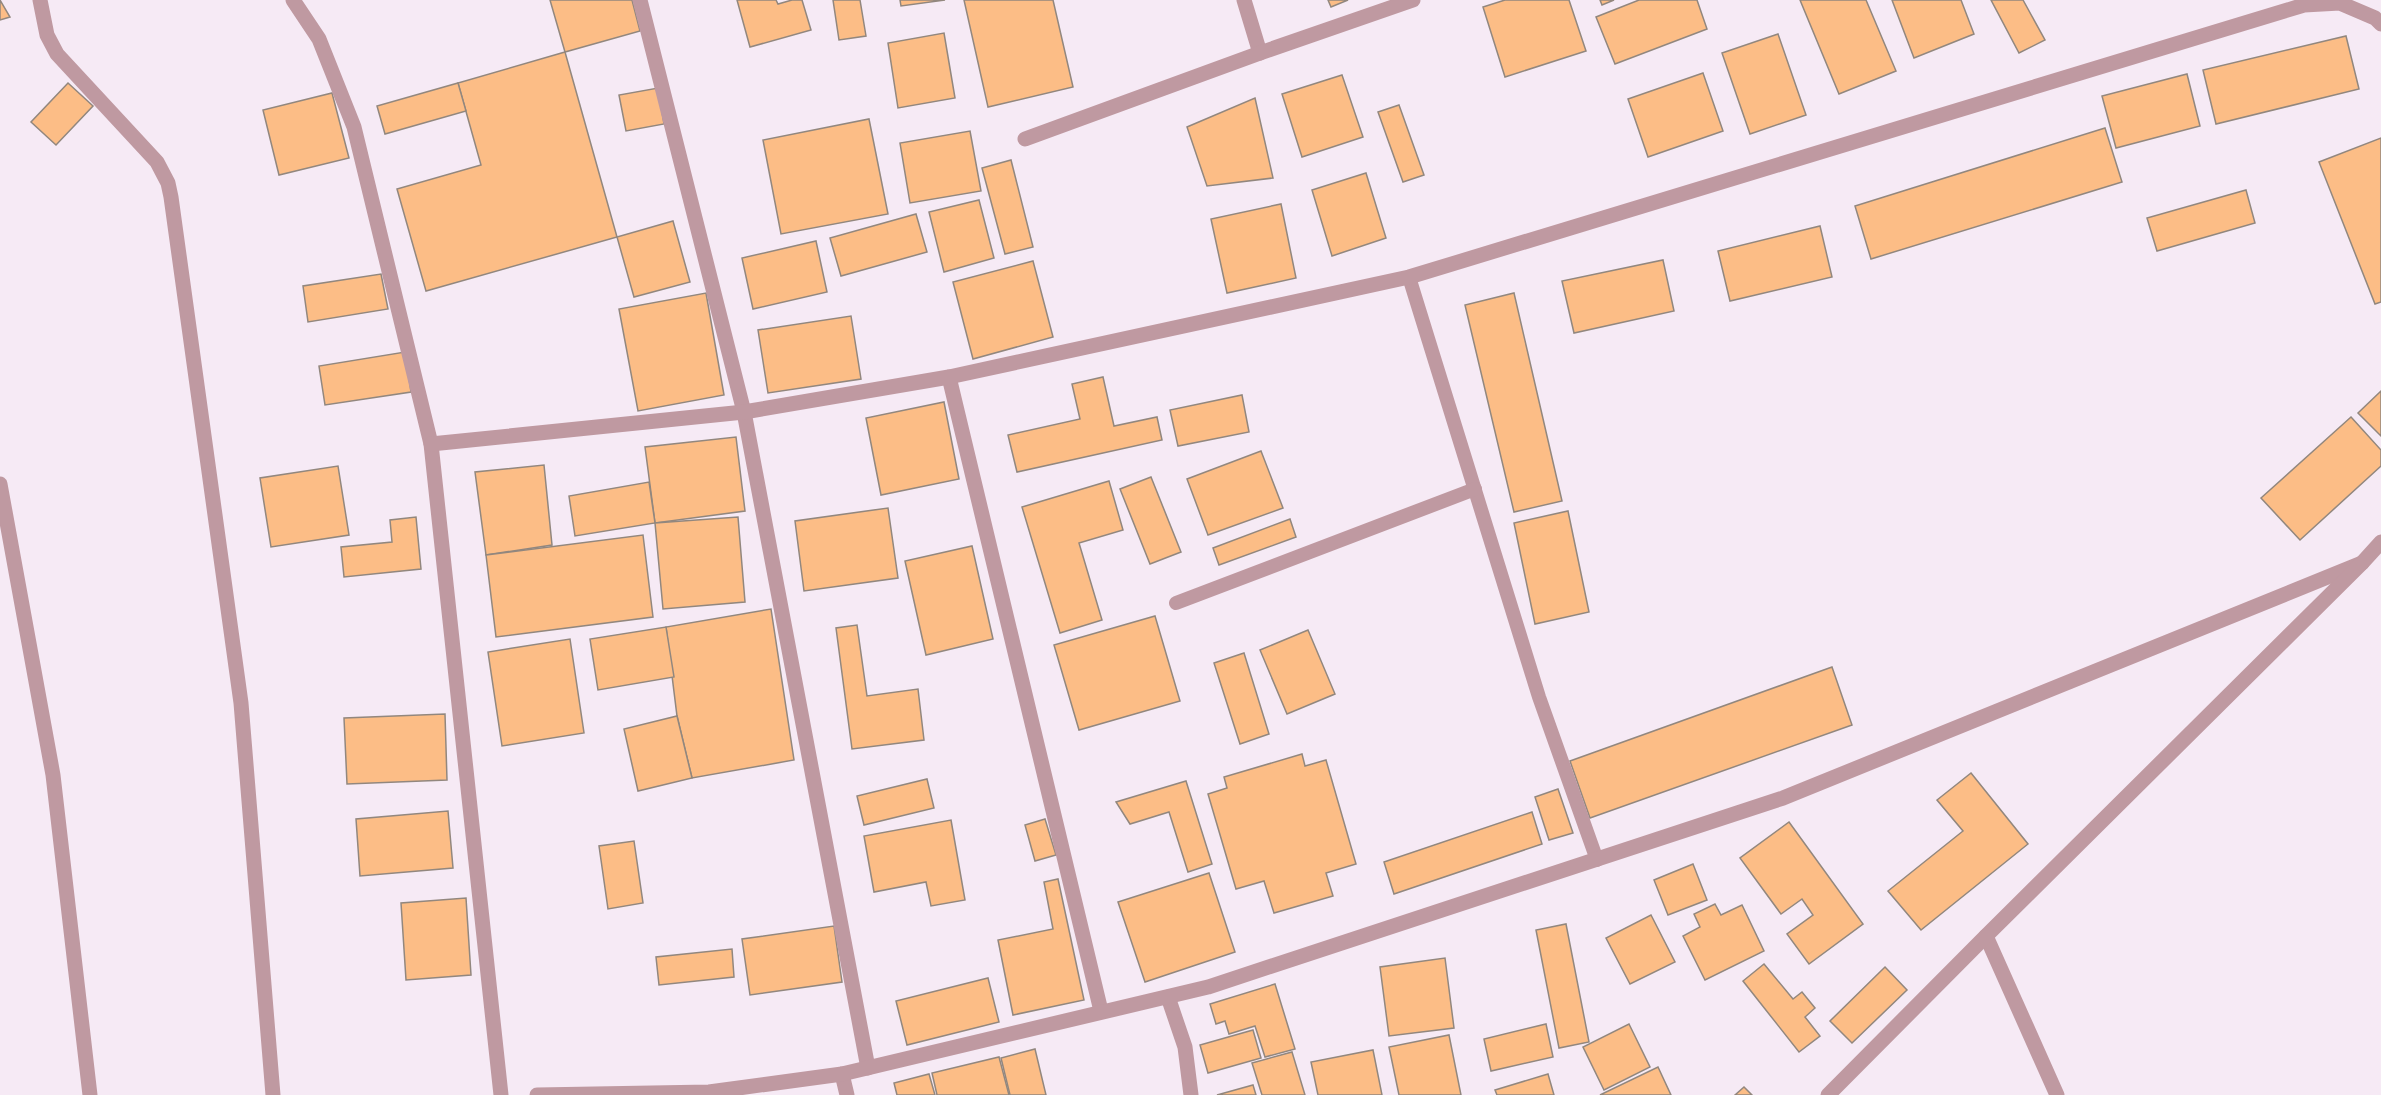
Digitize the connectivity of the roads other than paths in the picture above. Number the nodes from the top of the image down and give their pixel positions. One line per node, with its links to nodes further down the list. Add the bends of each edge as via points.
1 (40, 0): 26 (street, via 47,35 57,54 157,162 171,197 241,703)
2 (293, 0): 12 (street, via 319,39 354,127)
3 (640, 0): 11 (street)
4 (1244, 0): 7 (street)
5 (1413, 0): 7 (street)
6 (2381, 24): 9 (street, via 2340,3 2304,5)
7 (1260, 53): 8 (street)
8 (1025, 140)
9 (1409, 277): 10 (street); 14 (lane)
10 (949, 377): 11 (street); 21 (street)
11 (744, 412): 12 (street); 22 (street)
12 (431, 444): 27 (street)
13 (0, 484): 25 (street, via 53,775)
14 (1475, 489): 17 (lane); 18 (lane, via 1539,697)
15 (2381, 542): 16 (street)
16 (2362, 563): 18 (street, via 1783,798); 19 (street)
17 (1176, 603)
18 (1597, 860): 20 (street)
19 (1986, 936): 31 (street); 32 (street)
20 (1168, 998): 21 (street); 30 (street, via 1185,1047)
21 (1101, 1011): 22 (street)
22 (868, 1068): 23 (street)
23 (842, 1074): 24 (street); 29 (street)
24 (709, 1093): 28 (street)
25 (90, 1095)
26 (273, 1095)
27 (501, 1095)
28 (537, 1095)
29 (846, 1095)
30 (1191, 1095)
31 (1828, 1095)
32 (2057, 1095)

